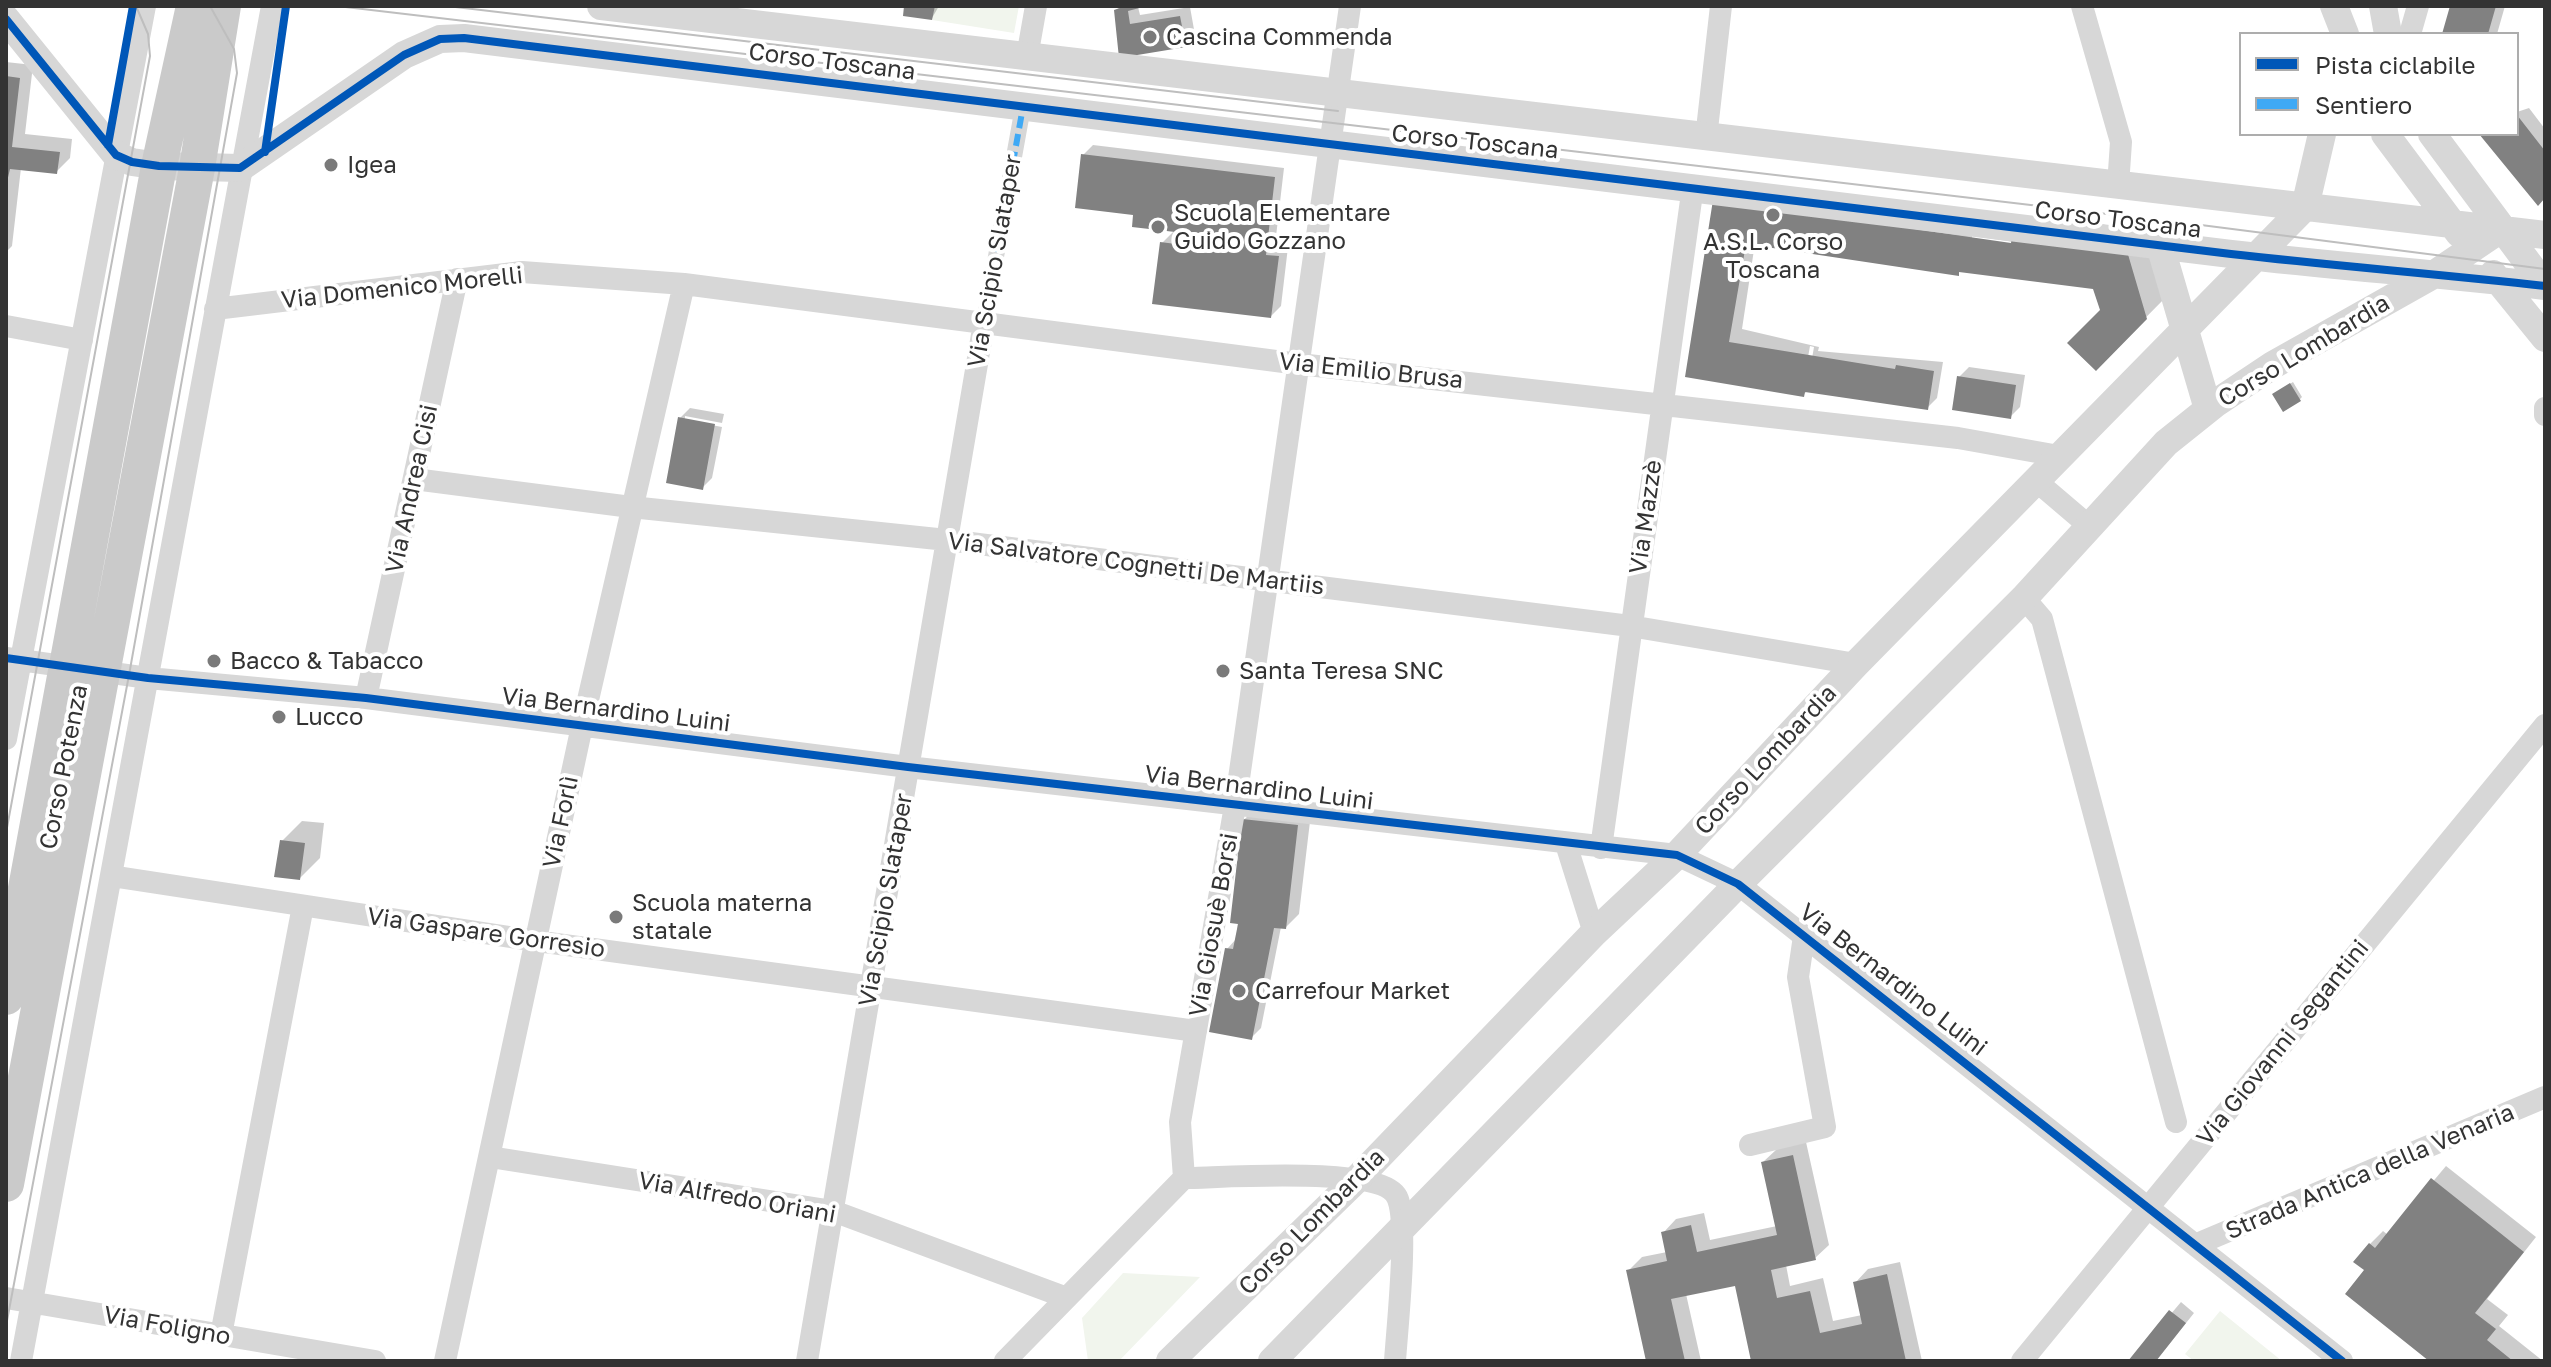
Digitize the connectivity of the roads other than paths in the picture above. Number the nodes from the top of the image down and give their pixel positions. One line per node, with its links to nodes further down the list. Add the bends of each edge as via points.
1 (145, 6): 24 (street)
2 (194, 6): 25 (main road, Corso Potenza)
3 (223, 6): 26 (main road, Corso Potenza)
4 (272, 6): 27 (street)
5 (601, 6): 12 (street, Corso Toscana)
6 (1036, 6): 16 (street)
7 (1350, 6): 17 (street, Via Giosuè Borsi)
8 (1721, 6): 22 (street)
9 (2082, 6): 29 (street, via 2121,142)
10 (2383, 6): 14 (street)
11 (2418, 6): 15 (street)
12 (742, 14): 16 (street, Corso Toscana)
13 (6, 19): 24 (street)
14 (2388, 32)
15 (2411, 32)
16 (1027, 57): 17 (street, Corso Toscana)
17 (1336, 93): 22 (street, Corso Toscana); 23 (street, Via Giosuè Borsi)
18 (1023, 107): 23 (street, Corso Toscana); 27 (street, Corso Toscana, via 440,39 404,55); 43 (street, Via Scipio Slataper)
19 (2322, 136): 30 (street)
20 (2386, 136): 31 (street)
21 (2433, 136): 32 (street)
22 (1706, 138): 29 (street, Corso Toscana)
23 (1330, 146): 28 (street, Corso Toscana); 48 (street, Via Giosuè Borsi)
24 (116, 155): 25 (street); 47 (street)
25 (159, 166): 26 (street); 64 (main road, Corso Potenza)
26 (197, 168): 27 (street); 65 (main road, Corso Potenza)
27 (240, 168): 42 (street)
28 (1693, 186): 34 (street, Corso Toscana); 49 (street, Via Mazzè)
29 (2118, 186): 30 (street, Corso Toscana)
30 (2305, 207): 31 (street, Corso Toscana); 36 (street, Corso Lombardia)
31 (2452, 225): 32 (street, Corso Toscana); 35 (street)
32 (2501, 229): 33 (street, Corso Toscana); 35 (street, Corso Lombardia); 41 (street)
33 (2545, 235)
34 (2160, 245): 36 (street, Corso Toscana); 45 (street)
35 (2473, 248): 37 (street, Corso Lombardia); 39 (street)
36 (2255, 257): 37 (street, Corso Toscana); 45 (street, Corso Lombardia)
37 (2433, 275): 39 (street, Corso Toscana); 51 (street, Corso Lombardia, via 2273,365)
38 (457, 279): 40 (street, Via Domenico Morelli, via 522,272); 42 (street, Via Domenico Morelli); 54 (street, Via Andrea Cisi)
39 (2499, 281): 41 (street, Corso Toscana); 46 (street)
40 (684, 284): 43 (street, Via Emilio Brusa); 56 (street, Via Forlì)
41 (2545, 286)
42 (215, 309): 66 (street)
43 (984, 323): 48 (street, Via Emilio Brusa); 58 (street, Via Scipio Slataper)
44 (6, 326): 47 (street)
45 (2184, 329): 51 (street); 53 (street, Corso Lombardia)
46 (2545, 338)
47 (82, 340): 62 (street)
48 (1299, 364): 49 (street, Via Emilio Brusa); 59 (street, Via Giosuè Borsi)
49 (1663, 403): 53 (street, Via Emilio Brusa, via 1958,438); 61 (street, Via Mazzè)
50 (2545, 408): 52 (street)
51 (2208, 409): 57 (street, Corso Lombardia, via 2166,443)
52 (2545, 415)
53 (2059, 456): 55 (street, Corso Lombardia)
54 (414, 479): 56 (street, Via Salvatore Cognetti De Martiis); 67 (street, Via Andrea Cisi)
55 (2035, 480): 57 (street); 63 (street, Corso Lombardia)
56 (631, 507): 58 (street, Via Salvatore Cognetti De Martiis); 69 (street, Via Forlì)
57 (2089, 526): 60 (street, Corso Lombardia)
58 (947, 540): 59 (street, Via Salvatore Cognetti De Martiis); 71 (street, Via Scipio Slataper)
59 (1267, 581): 61 (street, Via Salvatore Cognetti De Martiis); 72 (street, Via Giosuè Borsi)
60 (2024, 598): 77 (street, Corso Lombardia); 86 (street, via 2042,619)
61 (1630, 626): 63 (street, Via Salvatore Cognetti De Martiis); 74 (street, Via Mazzè)
62 (14, 659): 64 (street, Via Bernardino Luini); 70 (street)
63 (1856, 664): 75 (street, Corso Lombardia)
64 (67, 667): 65 (street, Via Bernardino Luini); 83 (main road, Corso Potenza)
65 (103, 672): 66 (street, Via Bernardino Luini); 91 (main road, Corso Potenza)
66 (148, 678): 67 (street, Via Bernardino Luini); 76 (street)
67 (366, 698): 69 (street, Via Bernardino Luini)
68 (2545, 725): 92 (street, Via Giovanni Segantini)
69 (582, 726): 71 (street, Via Bernardino Luini); 81 (street, Via Forlì)
70 (6, 739)
71 (908, 767): 72 (street, Via Bernardino Luini); 82 (street, Via Scipio Slataper)
72 (1235, 806): 73 (street, Via Bernardino Luini); 84 (street, Via Giosuè Borsi)
73 (1566, 844): 74 (street, Via Bernardino Luini); 79 (street)
74 (1601, 848): 75 (street, Via Bernardino Luini)
75 (1677, 855): 77 (street, Via Bernardino Luini); 79 (street, Corso Lombardia)
76 (111, 876): 78 (street, Via Gaspare Gorresio); 98 (street)
77 (1738, 884): 80 (street, Via Bernardino Luini); 94 (street, Corso Lombardia)
78 (303, 906): 81 (street, Via Gaspare Gorresio); 99 (street)
79 (1594, 933): 90 (street, Corso Lombardia)
80 (1804, 936): 87 (street, via 1798,977 1825,1127); 92 (street, Via Bernardino Luini)
81 (536, 941): 82 (street, Via Gaspare Gorresio); 88 (street, Via Forlì)
82 (871, 988): 84 (street, Via Gaspare Gorresio); 93 (street, Via Scipio Slataper)
83 (6, 997)
84 (1196, 1031): 89 (street, Via Giosuè Borsi, via 1180,1122)
85 (2545, 1097): 95 (street, Strada Antica della Venaria)
86 (2176, 1122)
87 (1750, 1145)
88 (490, 1157): 93 (street, Via Alfredo Oriani); 103 (street, Via Forlì)
89 (1184, 1178): 90 (street); 97 (street)
90 (1357, 1179): 94 (street, via 1387,1186 1397,1195); 106 (street, Corso Lombardia)
91 (6, 1184)
92 (2148, 1206): 95 (street, Via Bernardino Luini); 100 (street, Via Giovanni Segantini)
93 (833, 1211): 97 (street, Via Alfredo Oriani); 104 (street, Via Scipio Slataper)
94 (1401, 1227): 107 (street, Corso Lombardia); 108 (street)
95 (2195, 1245): 109 (street, Via Bernardino Luini)
96 (6, 1298): 98 (street, Via Foligno)
97 (1067, 1298): 105 (street)
98 (31, 1302): 99 (street, Via Foligno); 101 (street)
99 (221, 1335): 102 (street, Via Foligno)
100 (2029, 1358)
101 (21, 1361)
102 (375, 1361)
103 (445, 1361)
104 (807, 1361)
105 (1005, 1361)
106 (1170, 1361)
107 (1272, 1361)
108 (1395, 1361)
109 (2342, 1361)

